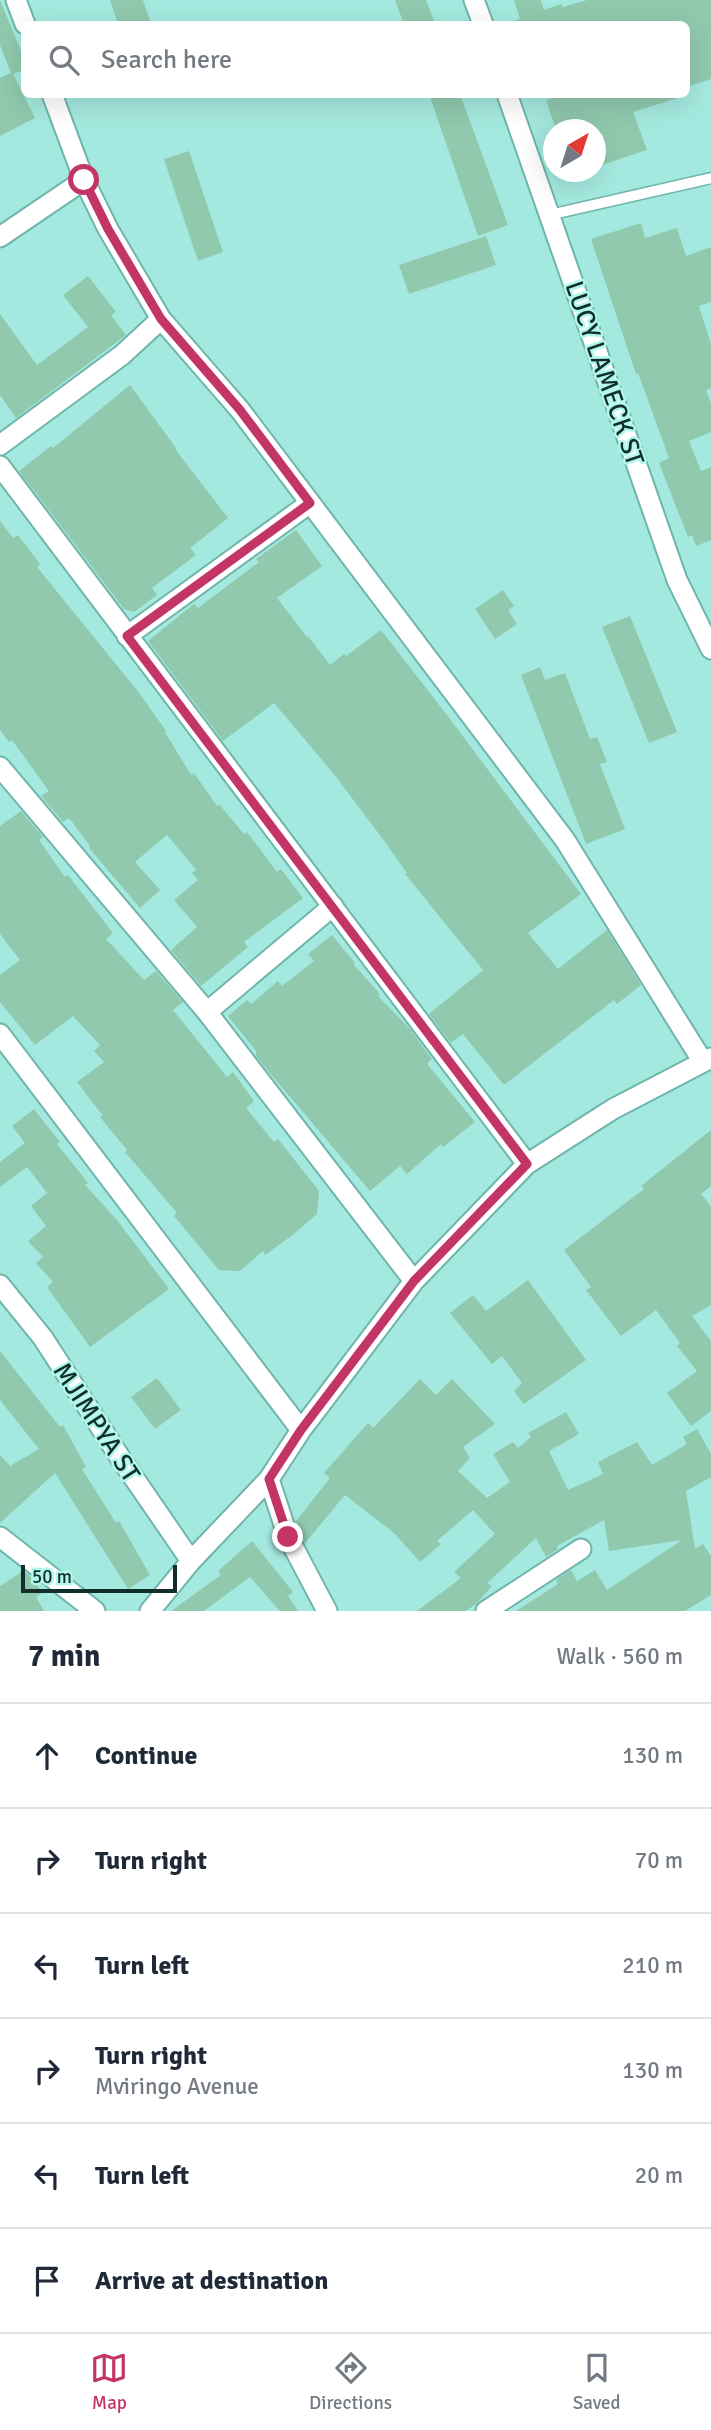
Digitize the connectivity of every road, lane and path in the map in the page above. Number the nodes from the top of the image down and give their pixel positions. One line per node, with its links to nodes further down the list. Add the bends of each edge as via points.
1 (16, 0): 3 (street)
2 (474, 0): 4 (street)
3 (24, 21)
4 (482, 21)
5 (53, 98): 8 (street)
6 (508, 98): 9 (street, LUCY LAMECK ST)
7 (711, 178): 9 (lane)
8 (84, 180): 10 (street); 11 (street)
9 (549, 215): 16 (street, LUCY LAMECK ST, via 677,580)
10 (0, 237)
11 (161, 319): 12 (street, via 122,355); 14 (street, via 240,410)
12 (0, 445)
13 (0, 466): 15 (street)
14 (310, 503): 15 (street); 21 (street, via 565,840)
15 (127, 636): 18 (street)
16 (711, 649)
17 (0, 767): 19 (street)
18 (333, 906): 19 (street); 22 (street)
19 (207, 1012): 23 (street)
20 (0, 1034): 25 (street)
21 (707, 1060): 22 (street, via 613,1109)
22 (527, 1164): 23 (street)
23 (414, 1281): 25 (street)
24 (0, 1285): 29 (street, MJIMPYA ST, via 43,1338)
25 (301, 1430): 26 (street)
26 (269, 1479): 29 (street); 32 (street, via 288,1537)
27 (0, 1537): 30 (street)
28 (581, 1549): 33 (street)
29 (191, 1561): 31 (street)
30 (96, 1611)
31 (150, 1611)
32 (327, 1611)
33 (486, 1611)

